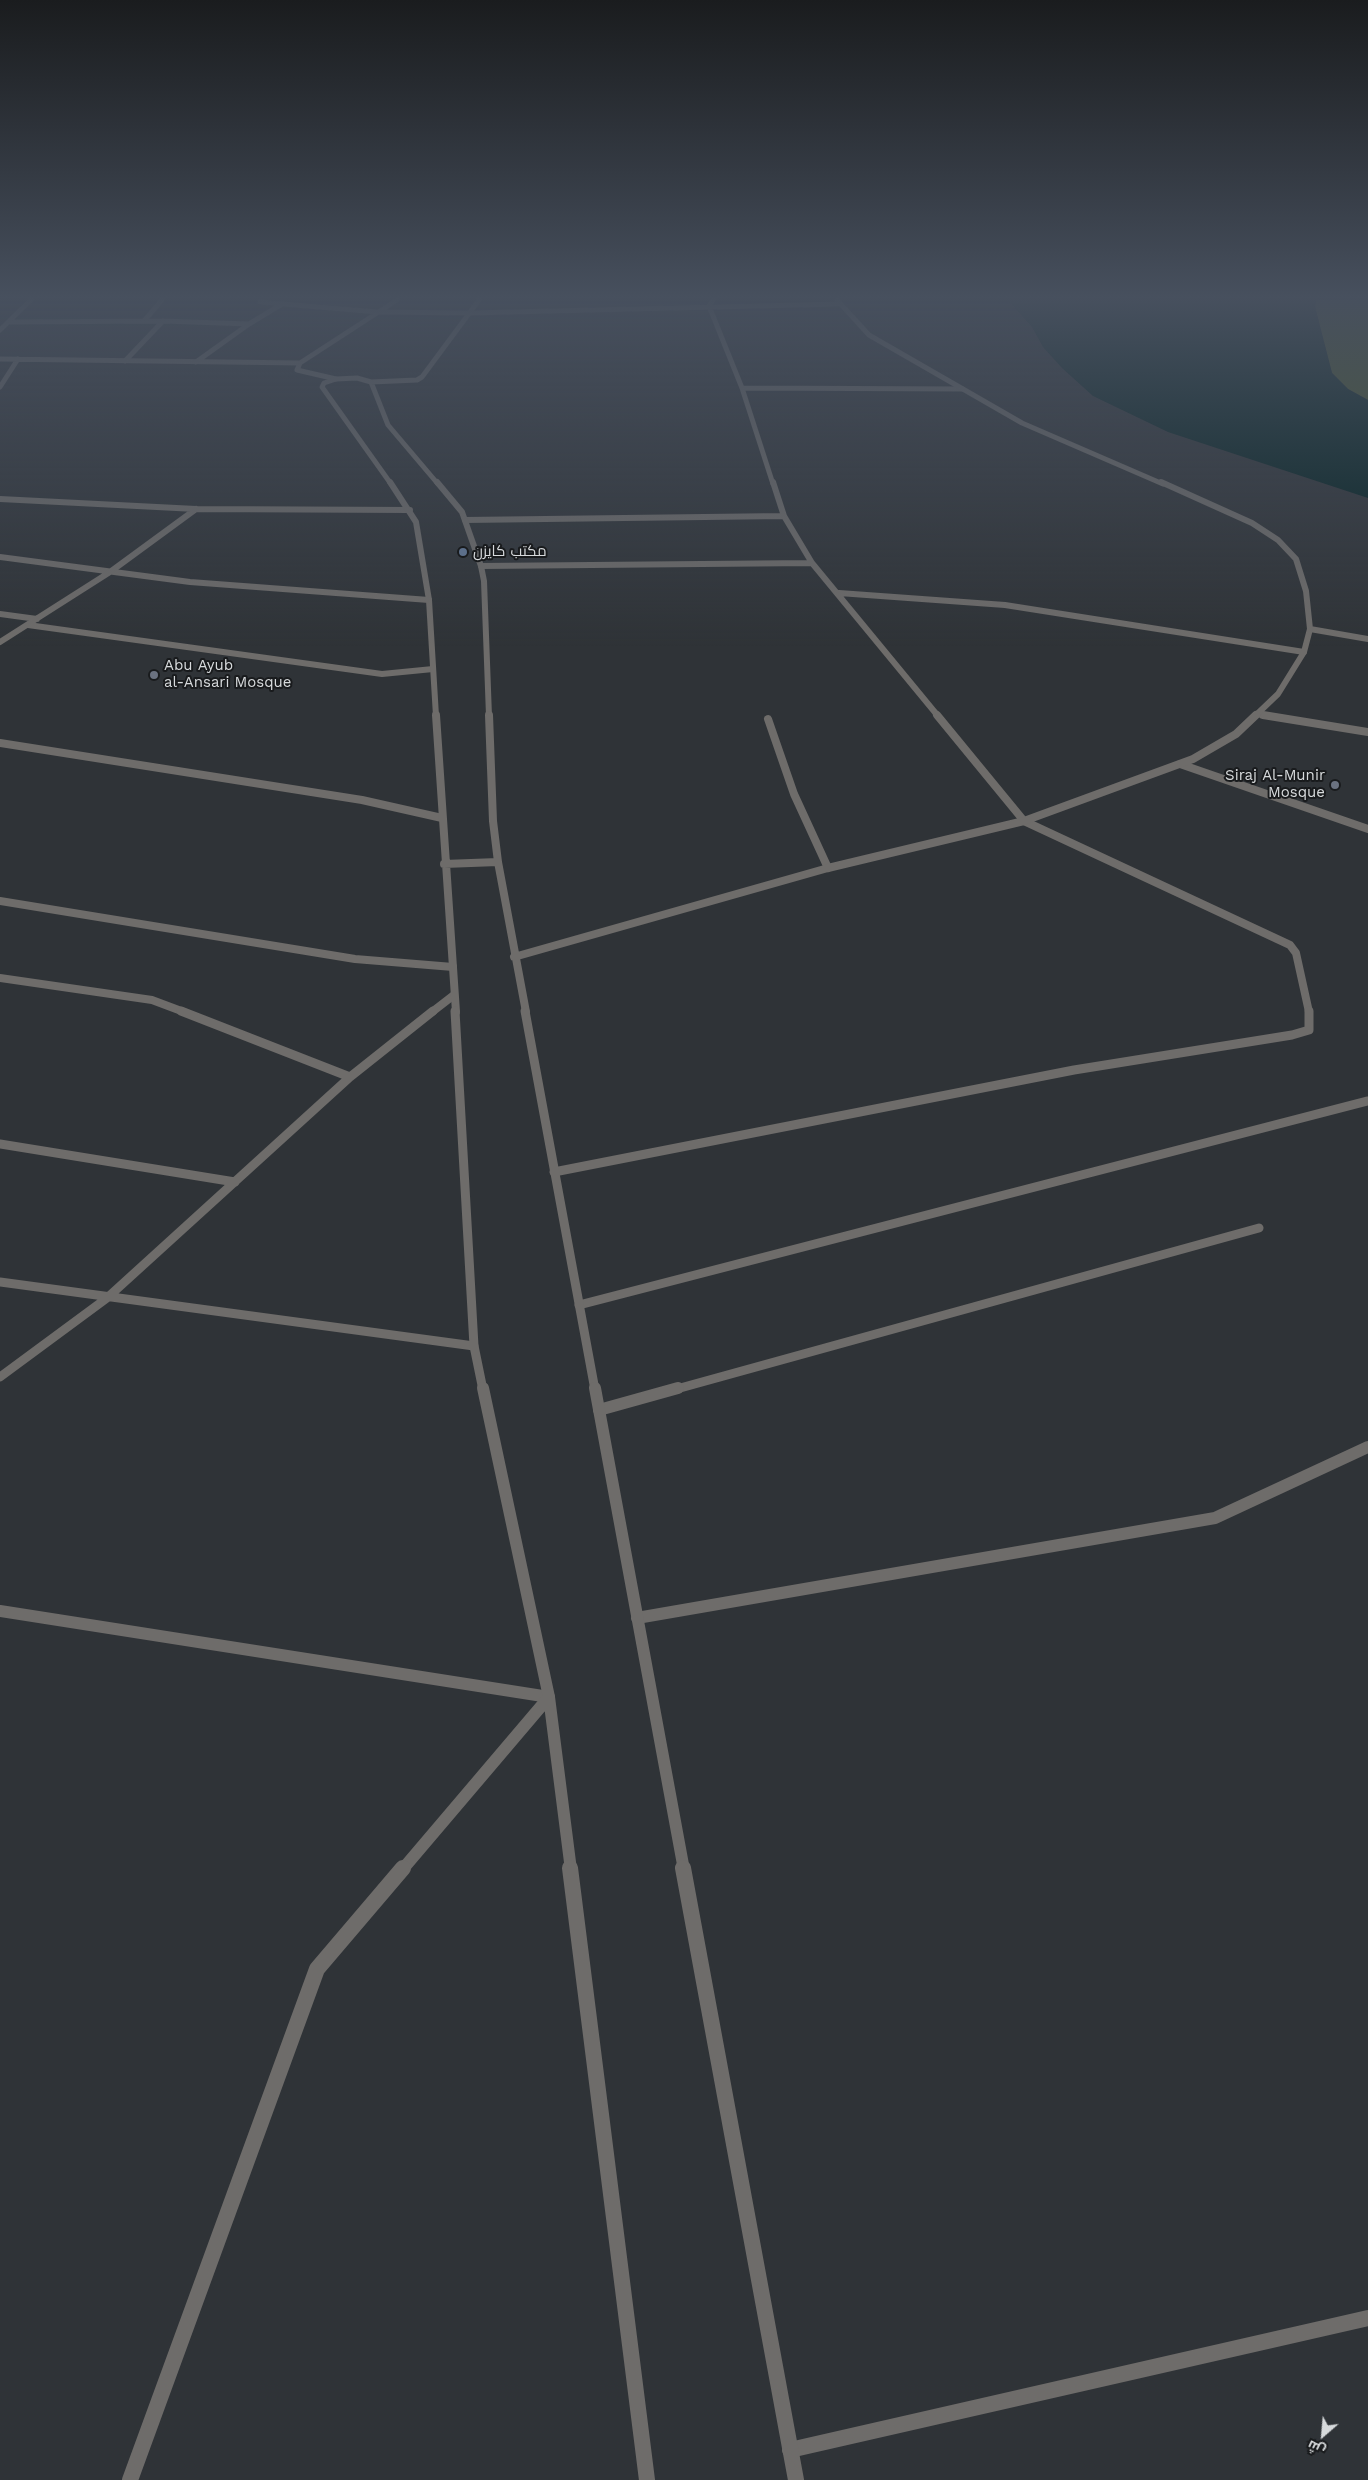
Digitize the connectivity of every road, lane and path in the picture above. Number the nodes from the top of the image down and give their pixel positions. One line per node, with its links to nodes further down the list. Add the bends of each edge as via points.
1 (343, 416): 7 (street)
2 (384, 416): 9 (street, via 388,425 462,512)
3 (751, 416): 8 (street)
4 (1009, 416): 19 (street, via 1212,504 1278,540 1296,559 1306,591)
5 (1, 500): 6 (street)
6 (196, 510): 7 (street); 13 (street)
7 (410, 510): 15 (street, via 416,522)
8 (784, 516): 9 (street); 11 (street)
9 (465, 520): 12 (street)
10 (0, 557): 13 (street)
11 (812, 563): 12 (street); 14 (street)
12 (481, 566): 32 (street, via 493,822)
13 (110, 572): 15 (street, via 190,582); 17 (street)
14 (839, 593): 22 (street, via 1004,605); 30 (street)
15 (428, 600): 23 (street)
16 (0, 614): 17 (street)
17 (37, 619): 18 (street)
18 (28, 624): 21 (street); 23 (street, via 382,674)
19 (1310, 629): 20 (street); 22 (street)
20 (1368, 639)
21 (0, 642)
22 (1304, 652): 24 (street, via 1278,694)
23 (433, 669): 29 (street)
24 (1257, 714): 26 (street); 28 (street, via 1236,734)
25 (768, 719): 34 (street, via 794,794)
26 (1368, 732)
27 (0, 743): 29 (street, via 362,800)
28 (1180, 764): 30 (street); 31 (street)
29 (442, 818): 33 (street)
30 (1024, 821): 34 (street); 43 (street, via 1290,945 1296,954 1310,1018 1309,1030 1292,1036 1074,1070)
31 (1368, 829)
32 (498, 862): 33 (street); 36 (street)
33 (444, 864): 37 (street)
34 (828, 868): 36 (street)
35 (0, 901): 37 (street, via 355,959)
36 (514, 957): 43 (street)
37 (453, 966): 39 (street)
38 (0, 978): 40 (street, via 152,1000)
39 (454, 995): 40 (street); 49 (street)
40 (350, 1077): 44 (street)
41 (1367, 1101): 48 (street)
42 (0, 1144): 44 (street)
43 (554, 1172): 48 (street)
44 (235, 1182): 47 (street)
45 (1259, 1228): 51 (street)
46 (0, 1282): 47 (street)
47 (107, 1298): 49 (street); 50 (street)
48 (579, 1305): 51 (street)
49 (474, 1346): 55 (street)
50 (0, 1377)
51 (599, 1410): 54 (street)
52 (1368, 1447): 54 (street, via 1215,1518)
53 (0, 1611): 55 (street)
54 (637, 1618): 57 (street)
55 (548, 1697): 58 (street, via 317,1968); 59 (street)
56 (1368, 2318): 57 (street)
57 (790, 2450): 60 (street)
58 (130, 2480)
59 (646, 2480)
60 (796, 2480)

